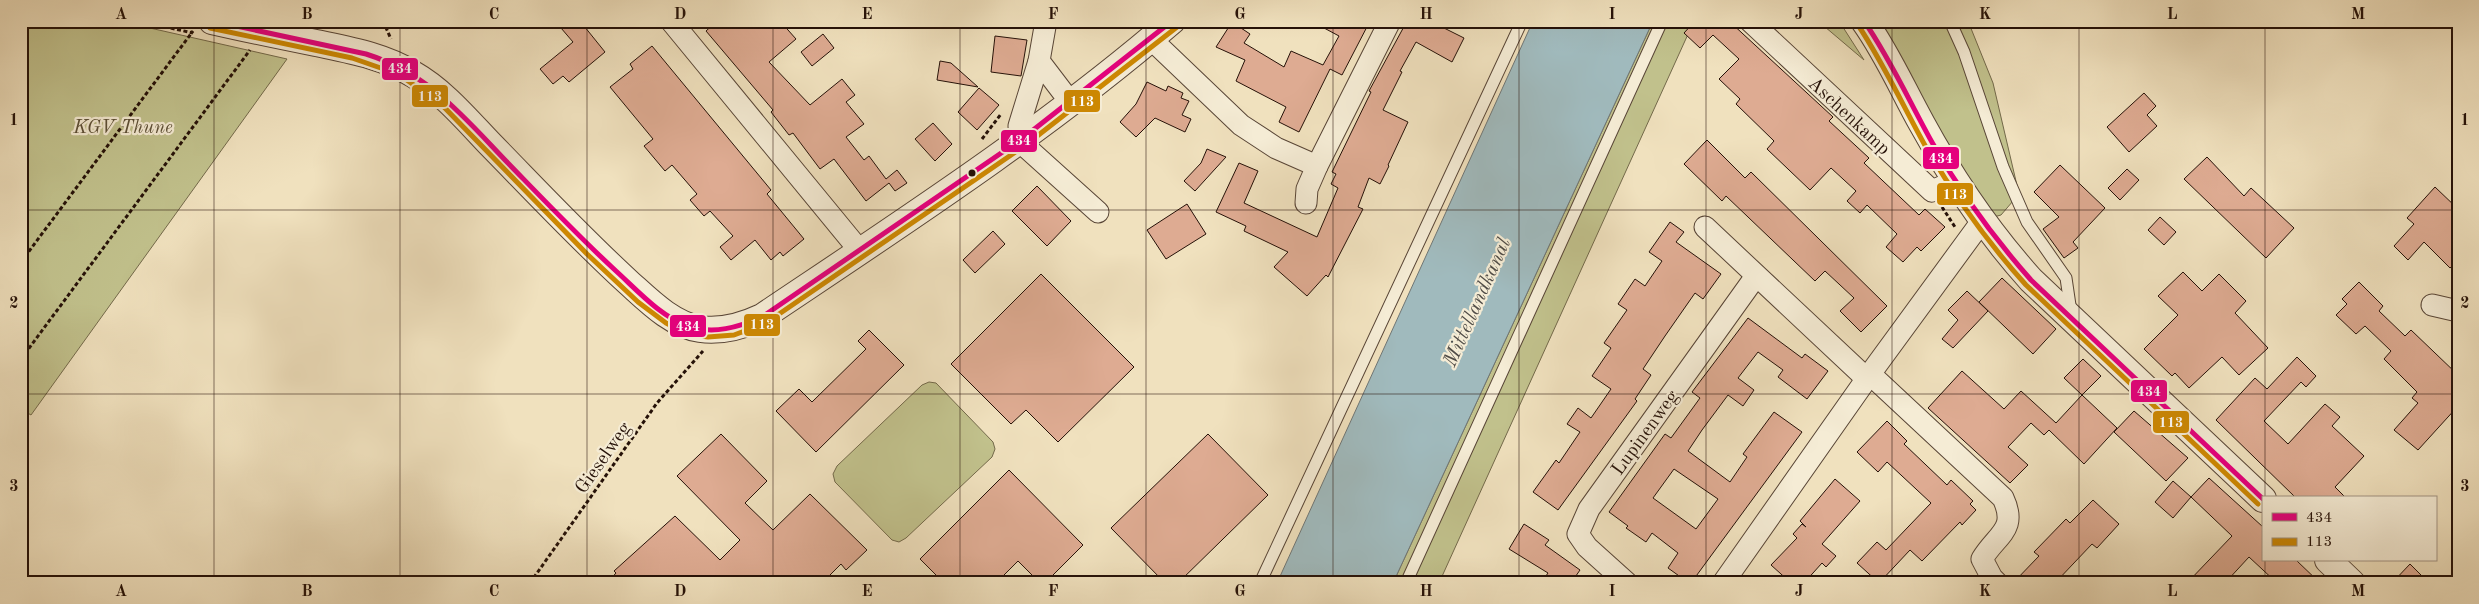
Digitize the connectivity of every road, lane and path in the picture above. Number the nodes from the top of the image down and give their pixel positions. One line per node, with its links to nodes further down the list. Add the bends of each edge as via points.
1 (139, 21): 11 (path)
2 (671, 21): 24 (street)
3 (1046, 21): 14 (street)
4 (1172, 21): 12 (street)
5 (1390, 21): 17 (street)
6 (1522, 21): 36 (lane)
7 (1662, 21): 37 (lane)
8 (1750, 21): 18 (street, Aschenkamp)
9 (1864, 21): 18 (street, Aschenkamp, via 1881,47)
10 (1950, 21): 29 (lane, via 1964,52 2003,167 2027,222 2066,278)
11 (200, 29): 24 (street, via 352,51 390,62 414,74 434,88 466,119 641,294 665,313 700,329 741,326 762,317); 25 (path)
12 (1151, 40): 15 (street); 17 (street, via 1241,125 1276,148)
13 (244, 44): 31 (path, via 253,46)
14 (1039, 61): 15 (street); 16 (street, via 1018,126)
15 (1071, 103): 16 (street)
16 (1020, 139): 20 (street); 24 (street)
17 (1317, 166): 19 (street, via 1307,189)
18 (1943, 186): 21 (street, Aschenkamp); 23 (path)
19 (1306, 203)
20 (1098, 212)
21 (1982, 221): 29 (street, Aschenkamp, via 2031,280); 32 (street)
22 (1705, 227): 26 (street)
23 (1958, 232)
24 (860, 251)
25 (21, 262)
26 (1756, 276): 32 (street); 38 (street, Lupinenweg, via 1581,524 1578,534 1587,547)
27 (2432, 305): 28 (street)
28 (2458, 310)
29 (2072, 318): 33 (street, Aschenkamp)
30 (695, 347): 35 (path, Gieselweg, via 703,351 657,403)
31 (21, 359)
32 (1869, 376): 39 (street); 40 (street, via 2003,498 2009,523 1982,559)
33 (2262, 498)
34 (2330, 562): 41 (street)
35 (530, 583)
36 (1260, 583)
37 (1406, 583)
38 (1627, 583)
39 (1723, 583)
40 (1997, 583)
41 (2352, 583)

